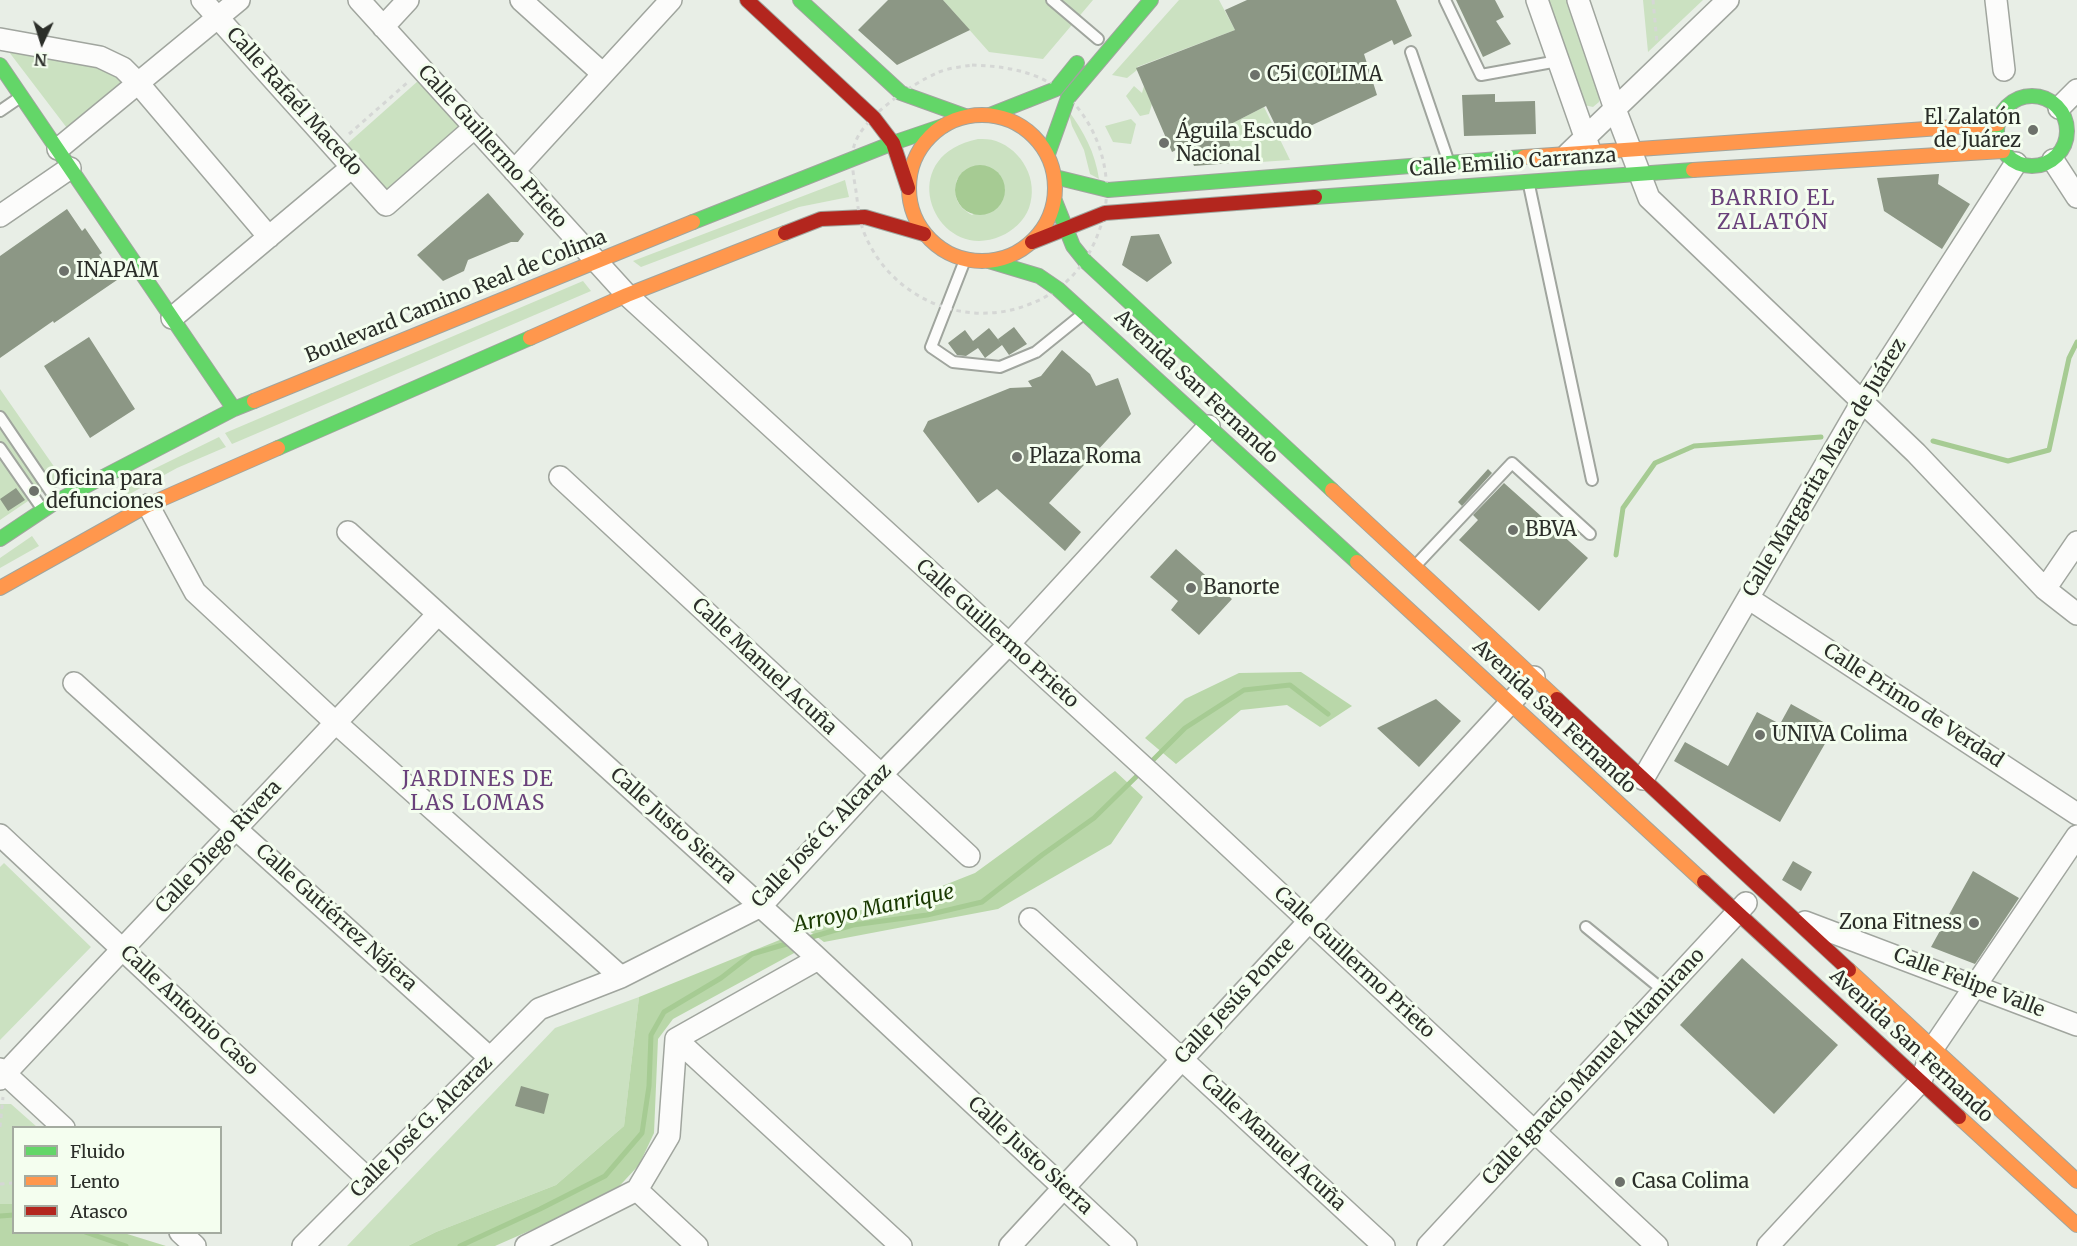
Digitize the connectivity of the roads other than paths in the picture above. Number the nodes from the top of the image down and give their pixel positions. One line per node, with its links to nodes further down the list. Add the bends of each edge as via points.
1 (202, 0): 16 (street, Calle Rafaél Macedo)
2 (239, 0): 16 (street)
3 (359, 0): 17 (street, Calle Guillermo Prieto)
4 (408, 0): 17 (street)
5 (521, 0): 24 (street)
6 (671, 0): 24 (street)
7 (747, 0): 37 (main road, via 874,118)
8 (800, 0): 32 (main road, via 901,93)
9 (1052, 0): 19 (lane)
10 (1151, 0): 41 (main road, via 1068,98)
11 (1446, 0): 21 (lane, via 1481,75)
12 (1537, 0): 21 (street)
13 (1578, 0): 28 (street)
14 (1728, 0): 28 (street)
15 (1996, 0): 23 (street)
16 (218, 17): 25 (street); 46 (street, Calle Rafaél Macedo)
17 (383, 27): 35 (street, Calle Guillermo Prieto)
18 (0, 39): 25 (street, via 100,57 123,68)
19 (1094, 44): 31 (main road, via 1056,89)
20 (1411, 52): 45 (lane)
21 (1558, 61): 38 (street)
22 (0, 65): 27 (main road)
23 (2004, 69)
24 (603, 74): 48 (street)
25 (138, 83): 39 (street); 59 (street)
26 (2077, 90): 29 (street)
27 (21, 96): 30 (lane); 39 (main road)
28 (1615, 109): 38 (street); 40 (street)
29 (2068, 109): 33 (main road, via 2029,96 2008,105); 36 (main road, via 2065,118)
30 (0, 111)
31 (990, 115): 32 (main road); 41 (main road, via 1013,121 1034,134)
32 (965, 116): 34 (main road)
33 (1998, 124): 40 (main road, Calle Emilio Carranza); 43 (main road, via 1999,143)
34 (943, 126): 37 (main road, Boulevard Camino Real de Colima); 53 (main road, via 924,142 912,164)
35 (474, 127): 46 (street, Calle Rafaél Macedo, via 386,205); 48 (street, Calle Guillermo Prieto)
36 (2072, 139): 44 (main road)
37 (893, 143): 53 (main road); 62 (main road, Boulevard Camino Real de Colima)
38 (1588, 145): 40 (main road, Calle Emilio Carranza); 42 (street); 50 (street)
39 (58, 149): 47 (main road)
40 (1630, 149): 49 (street)
41 (1048, 154): 51 (main road)
42 (1568, 154): 45 (main road, Calle Emilio Carranza)
43 (2010, 157): 44 (main road, via 2035,166); 49 (main road, Calle Emilio Carranza); 67 (street, Calle Margarita Maza de Juárez)
44 (2053, 160): 54 (street)
45 (1449, 163): 51 (main road, Calle Emilio Carranza, via 1108,190)
46 (352, 167): 59 (street)
47 (70, 168): 56 (street); 66 (main road)
48 (514, 171): 62 (street, Calle Guillermo Prieto)
49 (1638, 174): 50 (main road, Calle Emilio Carranza); 67 (street, via 1649,198)
50 (1612, 176): 52 (main road, Calle Emilio Carranza)
51 (1055, 177): 55 (main road)
52 (1528, 181): 57 (main road, Calle Emilio Carranza, via 1105,213); 73 (lane)
53 (908, 188): 58 (main road, via 912,212)
54 (2077, 197)
55 (1055, 201): 57 (main road, Avenida San Fernando); 60 (main road, via 1047,223)
56 (0, 216)
57 (1065, 227): 60 (main road, Calle Emilio Carranza); 75 (main road, Avenida San Fernando, via 1085,261)
58 (924, 234): 61 (main road, via 942,250); 64 (main road, via 865,217 821,219)
59 (270, 237): 66 (street)
60 (1032, 242): 63 (main road, via 1012,255)
61 (965, 260): 63 (main road); 65 (lane, via 932,347 953,362 1000,368 1036,352)
62 (596, 261): 64 (street, Calle Guillermo Prieto); 68 (main road, Boulevard Camino Real de Colima)
63 (989, 261): 65 (main road, Avenida San Fernando, via 1039,276)
64 (627, 295): 77 (main road); 93 (street, Calle Guillermo Prieto)
65 (1085, 312): 70 (main road, Avenida San Fernando)
66 (172, 318): 68 (main road)
67 (1862, 402): 89 (street); 90 (street, Calle Margarita Maza de Juárez)
68 (234, 409): 74 (main road, Boulevard Camino Real de Colima)
69 (0, 417): 76 (lane)
70 (1209, 426): 75 (main road, Avenida San Fernando); 93 (street, Calle José G. Alcaraz)
71 (0, 448): 78 (lane)
72 (560, 477): 98 (street, Calle Manuel Acuña)
73 (1592, 480)
74 (96, 482): 76 (main road, Boulevard Camino Real de Colima); 80 (main road, via 97,507)
75 (1316, 500): 87 (main road, Avenida San Fernando); 96 (main road, Avenida San Fernando)
76 (57, 501): 78 (main road, Boulevard Camino Real de Colima)
77 (148, 505): 80 (main road); 97 (street, via 195,591)
78 (38, 513): 79 (main road); 84 (main road, Boulevard Camino Real de Colima)
79 (52, 523)
80 (112, 525): 86 (main road)
81 (348, 532): 91 (street, Calle Justo Sierra)
82 (1590, 534): 87 (lane, via 1512,463)
83 (61, 538): 86 (main road)
84 (0, 539)
85 (2077, 542): 89 (street)
86 (59, 554): 88 (main road)
87 (1415, 567): 94 (main road, Avenida San Fernando)
88 (0, 588)
89 (2045, 589): 92 (street)
90 (1748, 598): 99 (street, Calle Margarita Maza de Juárez); 100 (street, Calle Primo de Verdad)
91 (438, 614): 97 (street, Calle Diego Rivera); 107 (street, Calle Justo Sierra)
92 (2077, 614)
93 (1009, 644): 98 (street, Calle José G. Alcaraz); 110 (street, Calle Guillermo Prieto)
94 (1534, 677): 96 (street, Calle Jesús Ponce); 99 (main road, Avenida San Fernando)
95 (74, 682): 101 (street, Calle Gutiérrez Nájera)
96 (1510, 703): 106 (main road, Avenida San Fernando); 110 (street, Calle Jesús Ponce)
97 (336, 723): 101 (street, Calle Diego Rivera); 115 (street)
98 (881, 775): 104 (street, Calle Manuel Acuña); 107 (street, Calle José G. Alcaraz)
99 (1643, 779): 105 (main road, Avenida San Fernando)
100 (2077, 814)
101 (237, 828): 113 (street, Calle Diego Rivera); 121 (street, Calle Gutiérrez Nájera)
102 (2077, 837): 116 (street)
103 (3, 842): 113 (street, Calle Antonio Caso)
104 (969, 856)
105 (1760, 887): 106 (street, Calle Ignacio Manuel Altamirano); 108 (main road, Avenida San Fernando)
106 (1737, 912): 112 (main road, Avenida San Fernando); 117 (street, Calle Ignacio Manuel Altamirano)
107 (768, 913): 114 (street, Calle Justo Sierra); 115 (street, Calle José G. Alcaraz)
108 (1791, 916): 112 (street); 116 (street, Calle Felipe Valle); 120 (main road, Avenida San Fernando)
109 (1030, 919): 122 (street, Calle Manuel Acuña)
110 (1309, 921): 122 (street, Calle Jesús Ponce); 126 (street, Calle Guillermo Prieto)
111 (1587, 927): 117 (lane)
112 (1770, 942): 124 (main road, Avenida San Fernando)
113 (123, 949): 123 (street, Calle Diego Rivera); 127 (street, Calle Antonio Caso)
114 (814, 955): 119 (street); 129 (street, Calle Justo Sierra)
115 (621, 977): 121 (street, Calle José G. Alcaraz, via 539,1008)
116 (1976, 985): 118 (street, Calle Felipe Valle); 120 (street)
117 (1664, 991): 126 (street, Calle Ignacio Manuel Altamirano)
118 (2077, 1025)
119 (676, 1039): 130 (street, via 669,1136); 137 (street)
120 (1933, 1048): 124 (street); 128 (main road, Avenida San Fernando)
121 (490, 1058): 127 (street, Calle José G. Alcaraz)
122 (1183, 1059): 129 (street, Calle Jesús Ponce); 140 (street, Calle Manuel Acuña)
123 (2, 1074): 125 (street)
124 (1921, 1081): 131 (main road, Avenida San Fernando); 143 (street)
125 (62, 1126)
126 (1534, 1132): 141 (street, Calle Ignacio Manuel Altamirano); 142 (street, Calle Guillermo Prieto)
127 (369, 1180): 134 (street, Calle José G. Alcaraz)
128 (2077, 1182)
129 (1064, 1188): 138 (street, Calle Jesús Ponce); 139 (street, Calle Justo Sierra)
130 (637, 1190): 135 (street); 136 (street)
131 (2077, 1225)
132 (181, 1234): 133 (street)
133 (195, 1246)
134 (303, 1246)
135 (526, 1246)
136 (696, 1246)
137 (901, 1246)
138 (1010, 1246)
139 (1126, 1246)
140 (1384, 1246)
141 (1428, 1246)
142 (1657, 1246)
143 (1768, 1246)

